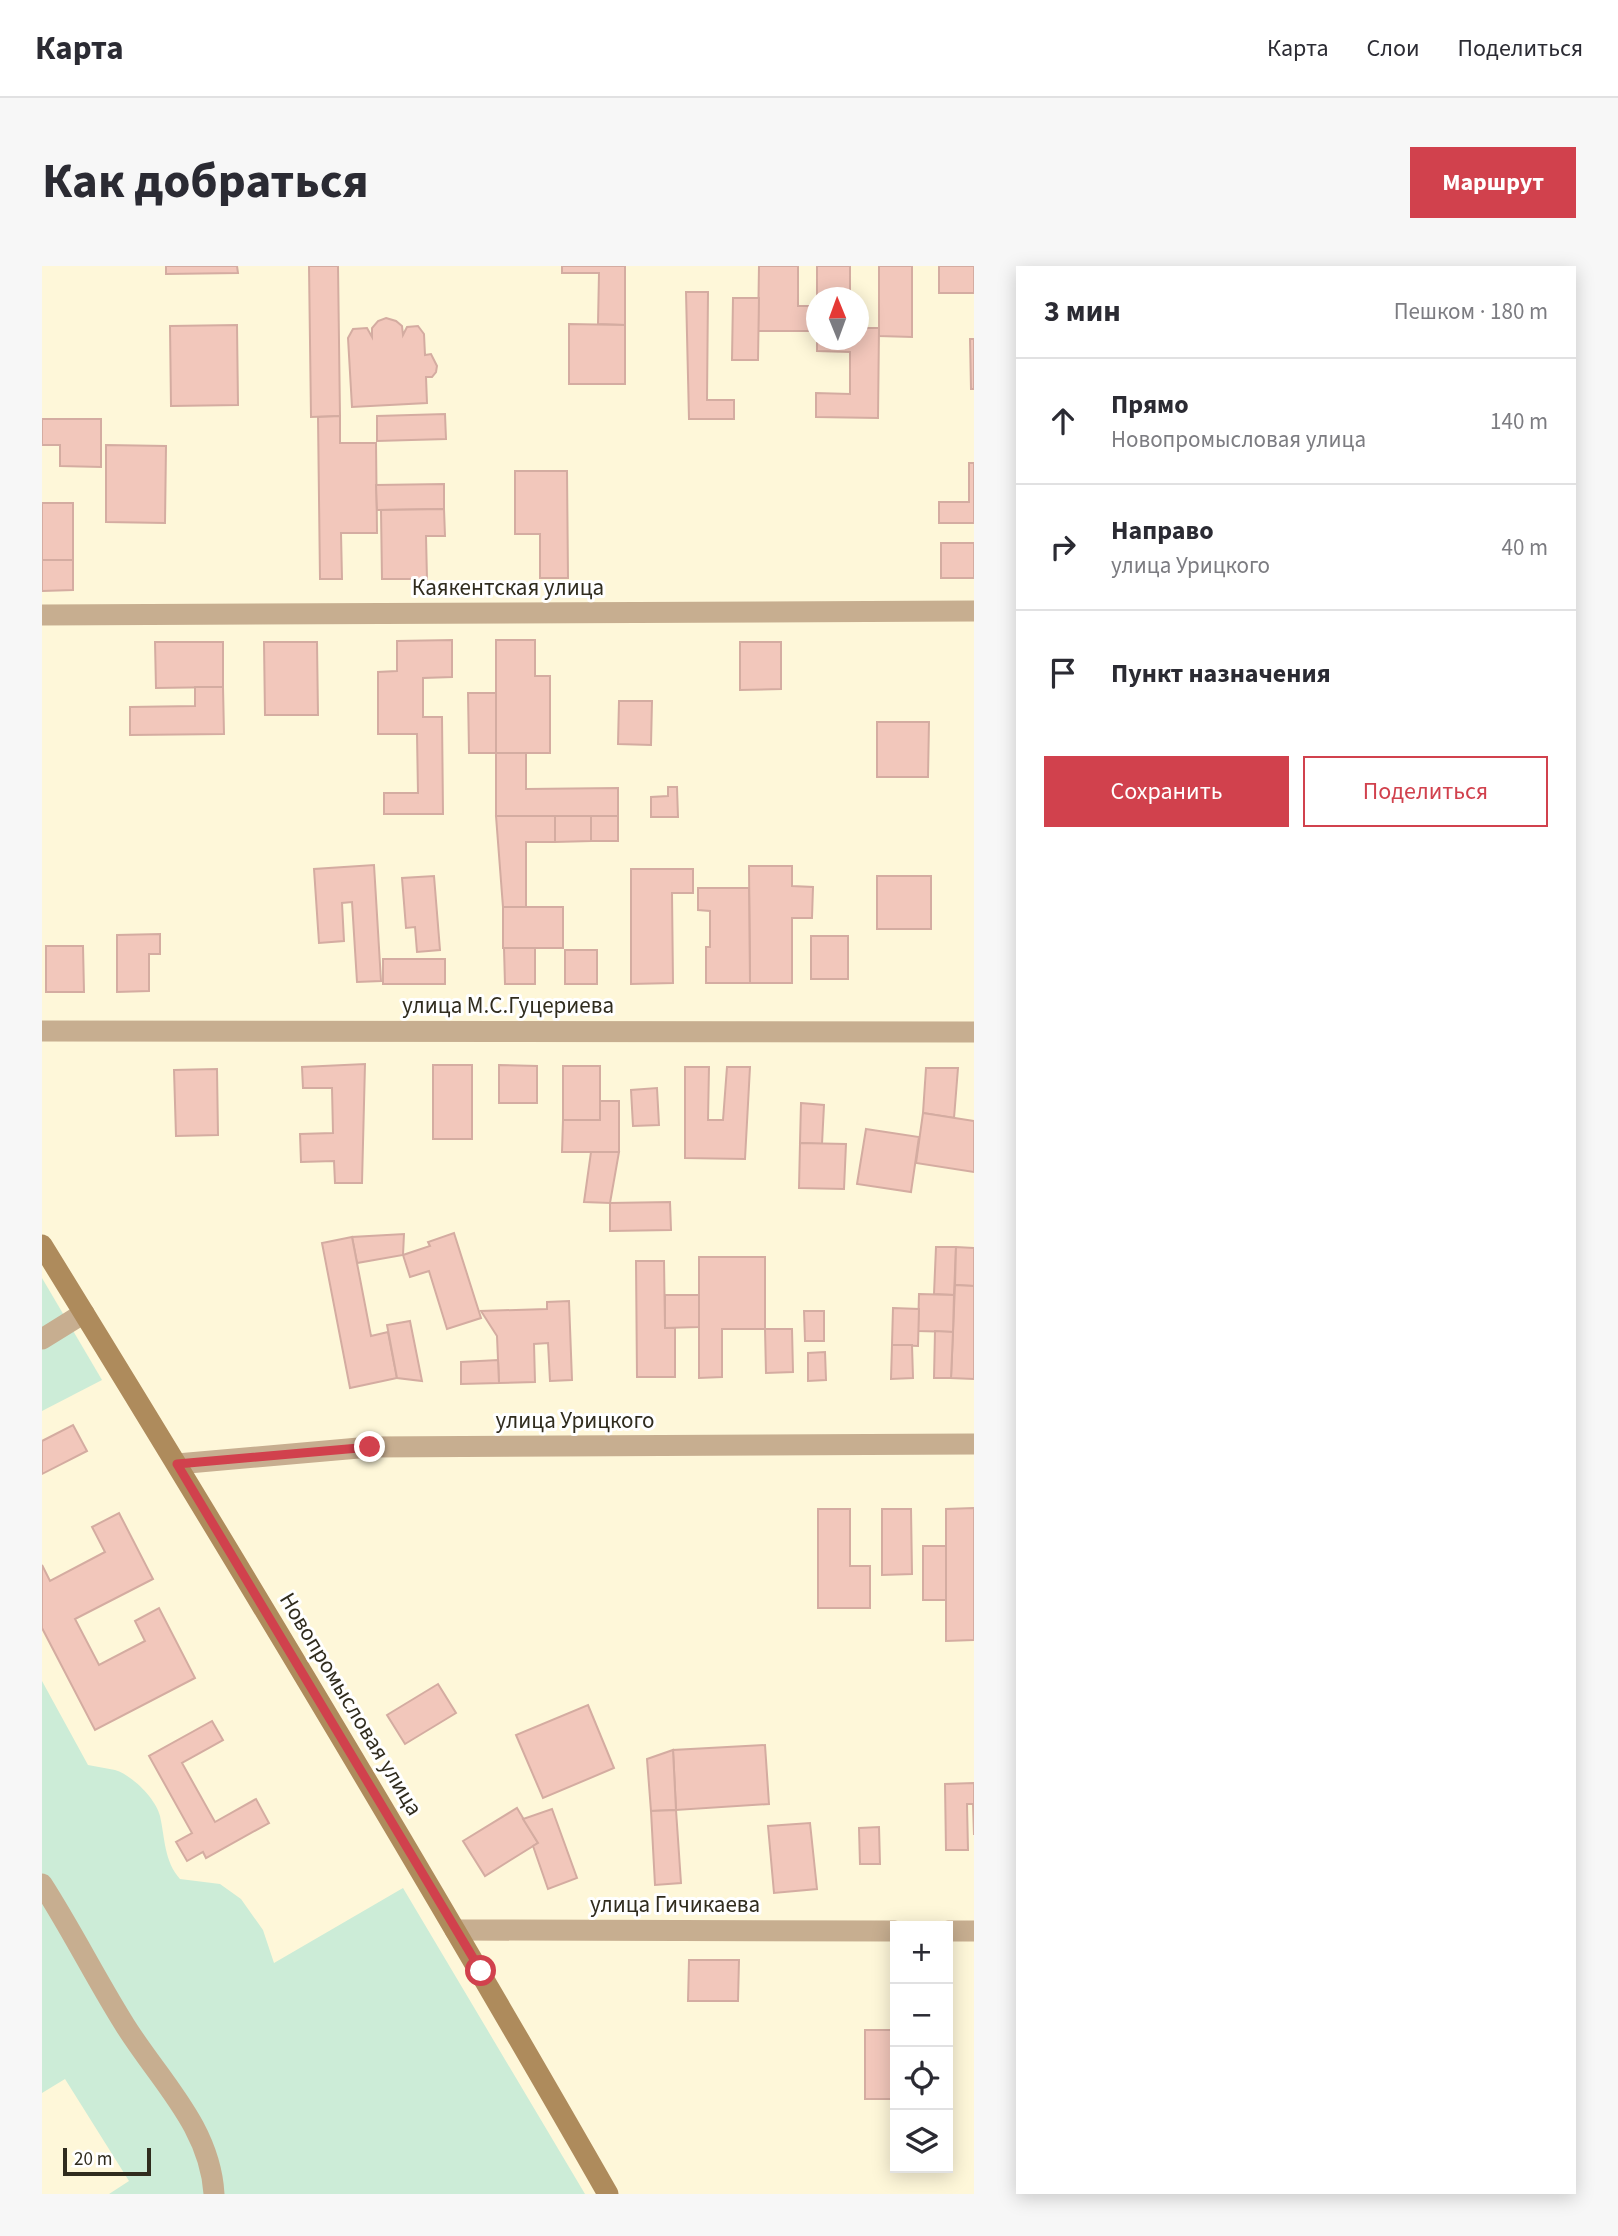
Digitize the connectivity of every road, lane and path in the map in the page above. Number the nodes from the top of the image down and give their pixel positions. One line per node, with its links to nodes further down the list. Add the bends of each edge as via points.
1 (974, 611): 2 (street, Каякентская улица)
2 (42, 615)
3 (42, 1031): 4 (street, улица М.С.Гуцериева)
4 (974, 1031)
5 (42, 1245): 6 (main road, Новопромысловая улица)
6 (84, 1313): 7 (street); 9 (main road, Новопромысловая улица)
7 (42, 1339)
8 (974, 1444): 9 (street, улица Урицкого, via 370,1447)
9 (177, 1464): 11 (main road, Новопромысловая улица)
10 (42, 1884): 15 (street, via 125,2025 196,2129 213,2176)
11 (455, 1930): 12 (street, улица Гичикаева); 16 (main road, Новопромысловая улица)
12 (890, 1931)
13 (953, 1931): 14 (street)
14 (974, 1931)
15 (214, 2194)
16 (608, 2194)

